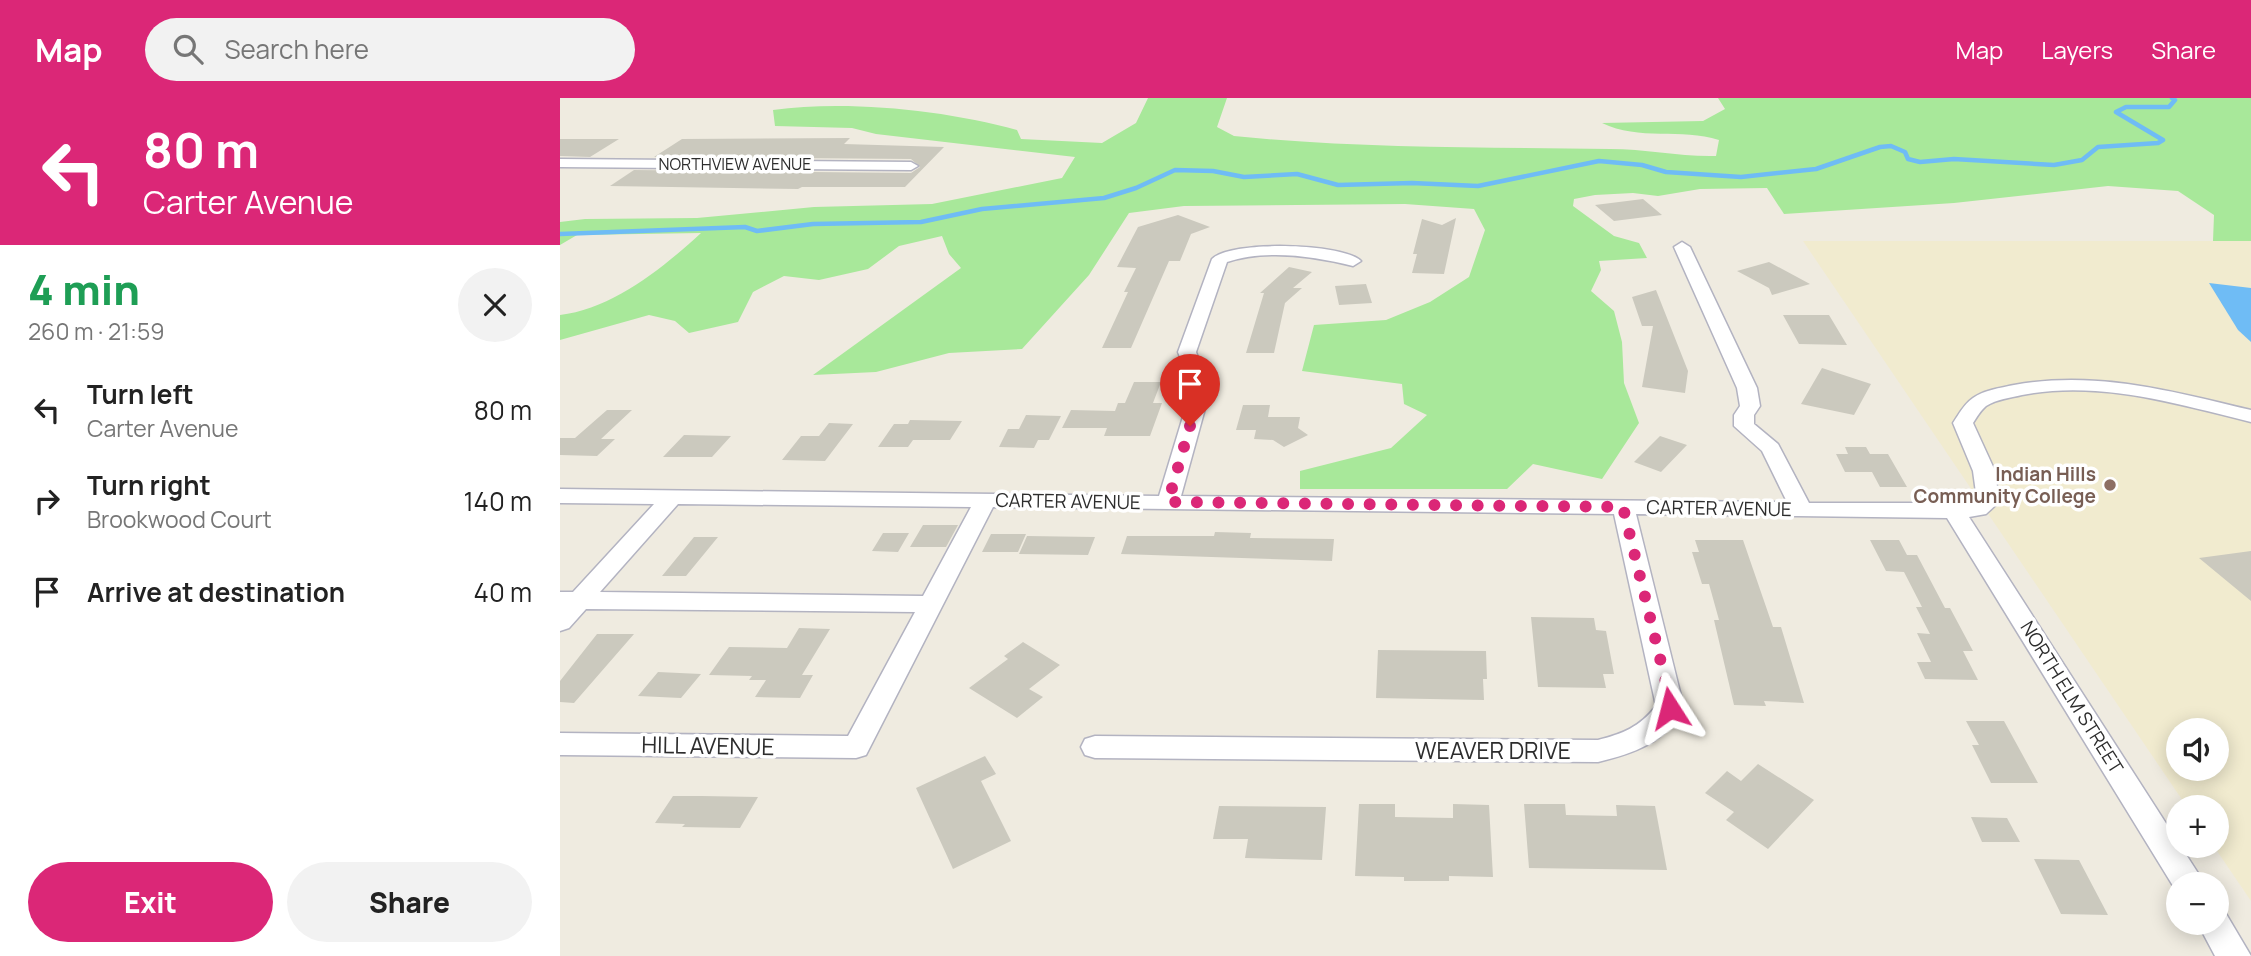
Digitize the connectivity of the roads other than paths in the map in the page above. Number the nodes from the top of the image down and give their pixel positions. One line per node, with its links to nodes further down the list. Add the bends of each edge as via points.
1 (560, 163): 2 (street, NORTHVIEW AVENUE)
2 (911, 166)
3 (1682, 247): 11 (street, via 1747,388 1750,405 1744,426 1771,448)
4 (1353, 261): 9 (street, via 1332,254 1243,252 1220,260 1188,352 1192,365 1205,376)
5 (2251, 416): 12 (street, CARTER AVENUE, via 2124,388 2050,385 1991,396 1976,405 1963,423 1984,471 1988,502 1978,509)
6 (560, 496): 7 (street, CARTER AVENUE)
7 (672, 497): 8 (street, CARTER AVENUE); 13 (street)
8 (986, 500): 9 (street, CARTER AVENUE); 14 (street)
9 (1168, 502): 10 (street, CARTER AVENUE)
10 (1623, 507): 11 (street, CARTER AVENUE); 18 (street, WEAVER DRIVE, via 1670,708 1656,727 1634,741 1598,751)
11 (1801, 509): 12 (street, CARTER AVENUE)
12 (1954, 511): 19 (street, NORTH ELM STREET)
13 (570, 600): 14 (street); 15 (street)
14 (931, 604): 17 (street)
15 (560, 622)
16 (560, 744): 17 (street, HILL AVENUE)
17 (856, 747)
18 (1095, 747)
19 (2181, 872)
20 (2221, 935): 21 (street)
21 (2234, 956)

